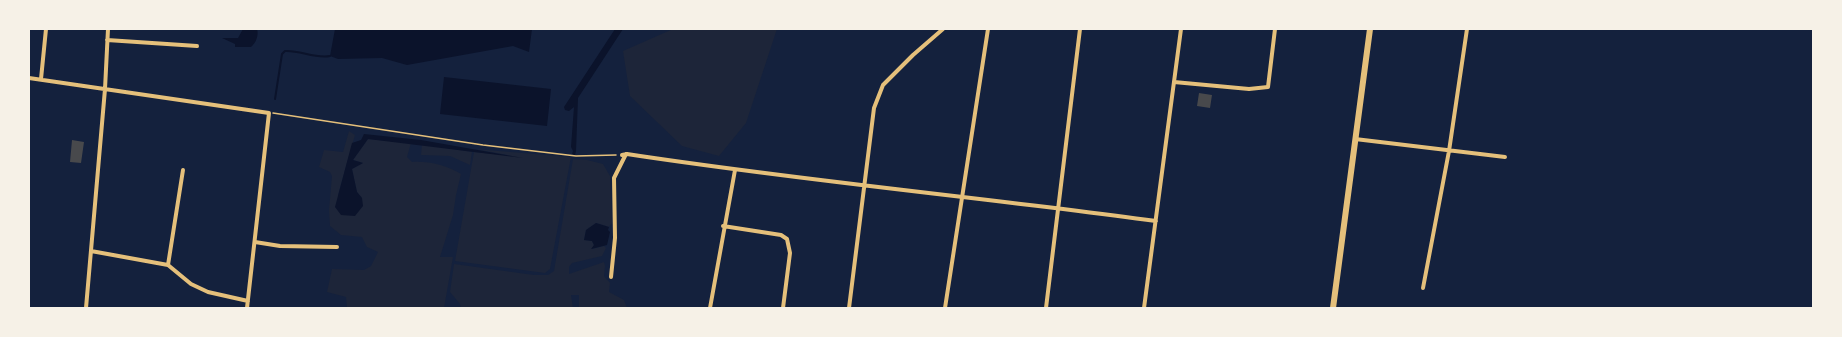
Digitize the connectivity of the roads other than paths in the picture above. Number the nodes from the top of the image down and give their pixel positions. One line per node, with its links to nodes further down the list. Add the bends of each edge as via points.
1 (46, 29): 13 (street)
2 (108, 29): 10 (street)
3 (943, 29): 21 (street, via 883,85 874,108)
4 (988, 29): 22 (street)
5 (1080, 29): 23 (street)
6 (1181, 29): 14 (street)
7 (1275, 29): 14 (street, via 1268,86 1249,89)
8 (1370, 29): 16 (main road)
9 (1467, 29): 17 (street)
10 (107, 40): 11 (street); 15 (street)
11 (197, 46)
12 (29, 78): 13 (street)
13 (41, 79): 15 (street)
14 (1174, 82): 24 (street)
15 (105, 89): 26 (street, via 269,113); 28 (street)
16 (1356, 139): 17 (street); 41 (main road)
17 (1449, 151): 18 (street); 31 (street)
18 (1505, 158)
19 (183, 170): 29 (street)
20 (735, 170): 21 (street); 25 (street); 30 (street, via 624,155 614,178 615,238)
21 (866, 186): 22 (street); 37 (street)
22 (962, 197): 23 (street); 38 (street)
23 (1059, 208): 24 (street); 39 (street)
24 (1156, 221): 40 (street)
25 (723, 226): 35 (street); 36 (street, via 781,235 787,239 790,253)
26 (255, 242): 27 (street, via 280,246); 32 (street)
27 (337, 247)
28 (91, 251): 29 (street); 33 (street)
29 (168, 265): 32 (street, via 191,284 208,292)
30 (611, 277)
31 (1423, 288)
32 (248, 301): 34 (street)
33 (86, 308)
34 (247, 308)
35 (710, 308)
36 (782, 308)
37 (850, 308)
38 (945, 308)
39 (1046, 308)
40 (1144, 308)
41 (1333, 308)

